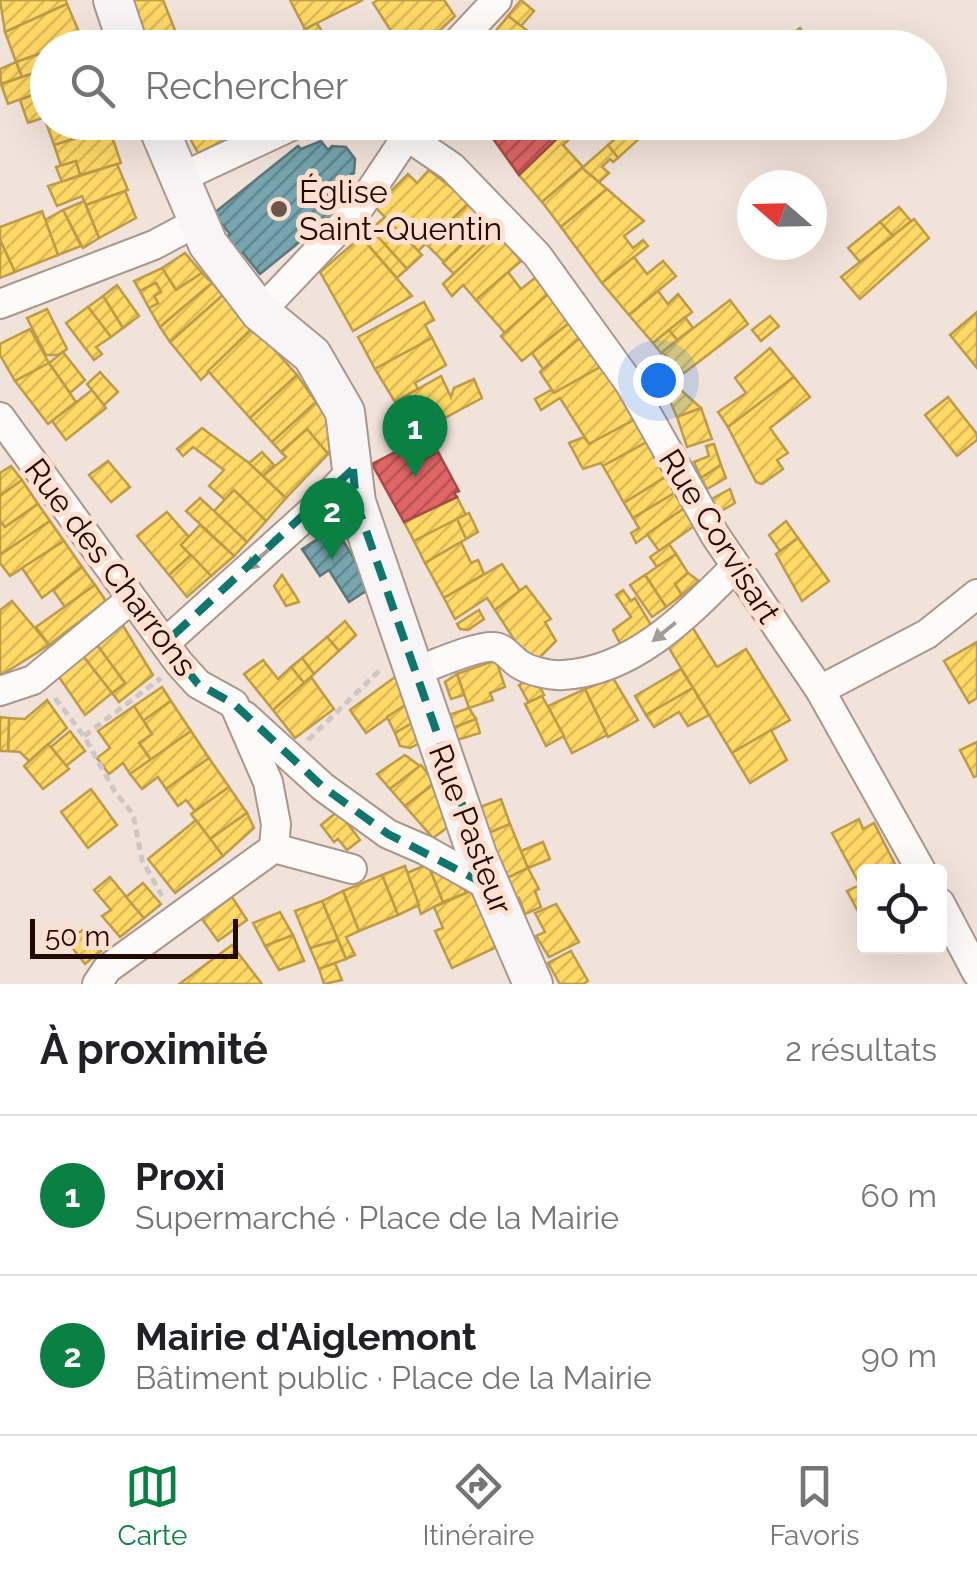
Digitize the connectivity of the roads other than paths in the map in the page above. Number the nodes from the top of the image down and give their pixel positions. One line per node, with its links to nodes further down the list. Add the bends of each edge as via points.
1 (113, 0): 3 (street)
2 (497, 0): 4 (street)
3 (124, 30)
4 (469, 30)
5 (164, 140): 9 (street, Rue Pasteur)
6 (261, 140): 9 (street)
7 (405, 140): 12 (street, via 358,208)
8 (423, 140): 15 (street, Rue Corvisart, via 538,255 630,384)
9 (180, 178): 10 (street, Rue Pasteur)
10 (197, 222): 11 (street); 12 (street, Rue Pasteur)
11 (0, 304)
12 (260, 312): 14 (street, Rue Pasteur, via 312,356 345,412)
13 (0, 417): 17 (street, Rue des Charrons)
14 (353, 470): 18 (street, one-way to 18); 19 (street, Rue Pasteur, via 356,502)
15 (736, 566): 19 (street, one-way to 19, via 658,638 603,666 562,676 520,666 491,646); 20 (street, Rue Corvisart)
16 (977, 594): 20 (street, via 926,634)
17 (130, 600): 18 (street, Rue des Charrons); 21 (street, via 33,680)
18 (172, 653): 22 (street, Rue des Charrons, via 198,684)
19 (410, 662): 26 (street, Rue Pasteur)
20 (820, 690): 24 (street, Rue Corvisart)
21 (0, 691)
22 (234, 704): 23 (street, via 268,782); 26 (street, Rue des Charrons, via 290,758 388,834)
23 (274, 848): 25 (street); 29 (street, via 107,969)
24 (918, 864)
25 (352, 869)
26 (491, 887): 30 (street, Rue Pasteur)
27 (947, 916): 28 (street)
28 (977, 973)
29 (97, 984)
30 (532, 984)

